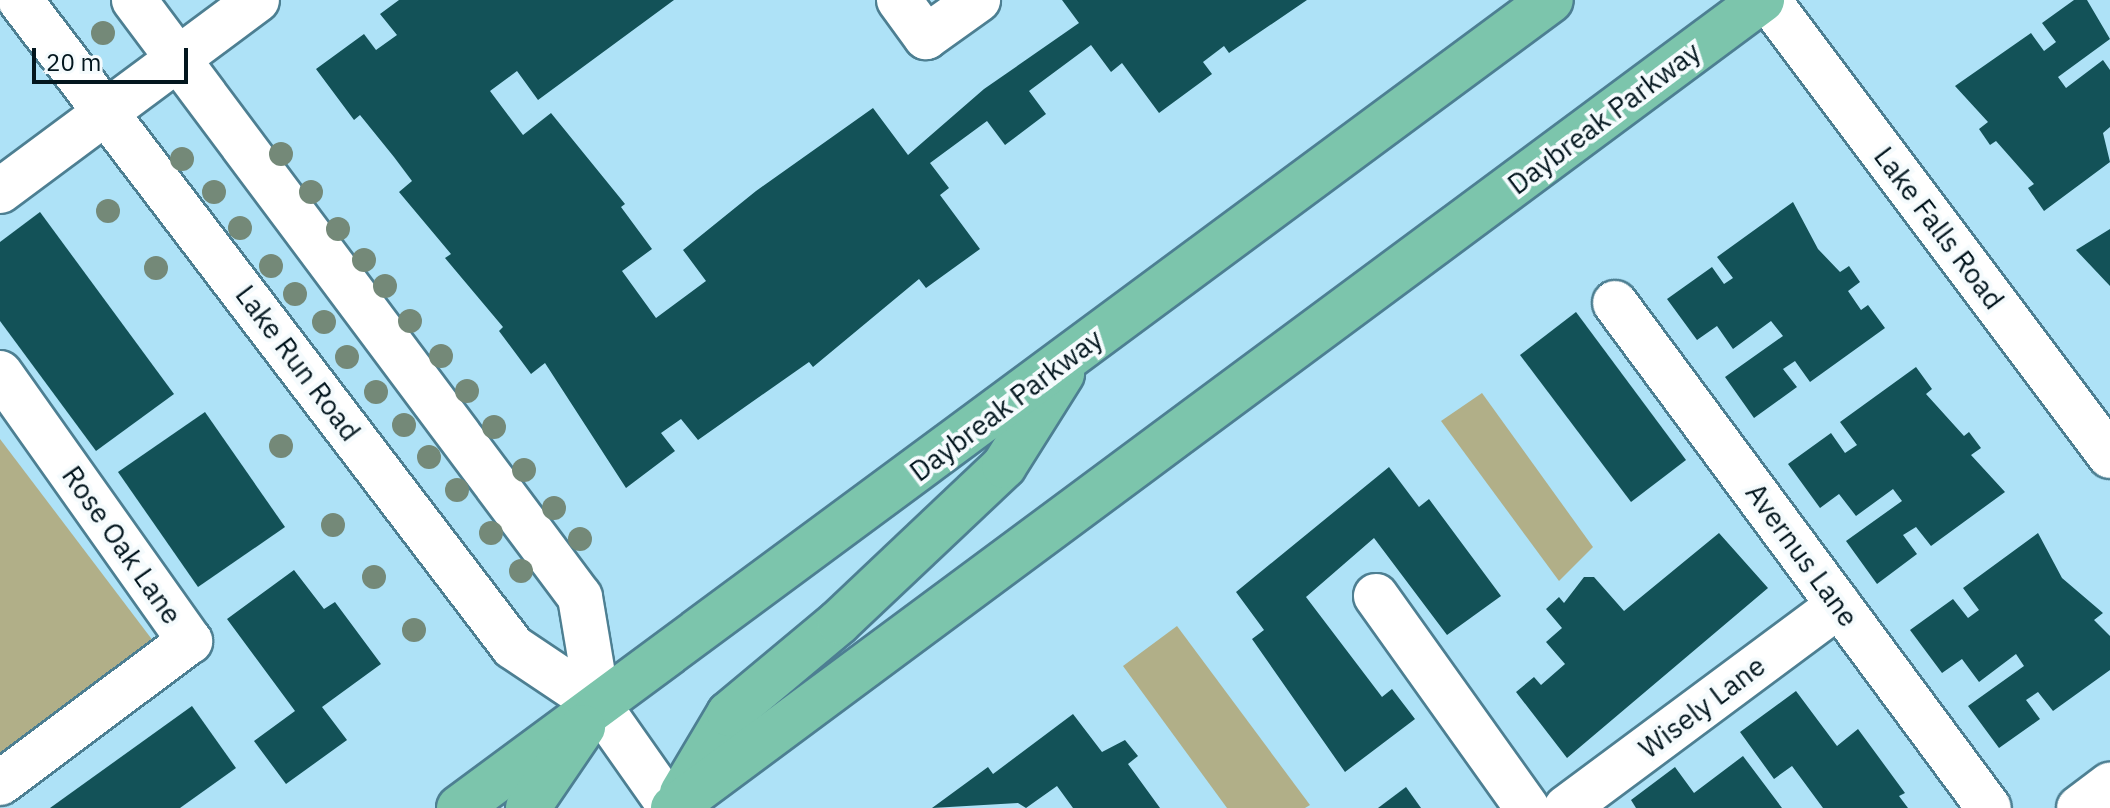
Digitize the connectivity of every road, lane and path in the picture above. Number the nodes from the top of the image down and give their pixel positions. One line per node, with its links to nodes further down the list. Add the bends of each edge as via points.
1 (20, 0): 9 (street, Lake Run Road)
2 (134, 0): 8 (street, Lake Run Road)
3 (257, 0): 8 (street)
4 (899, 0): 5 (street, via 926,37)
5 (978, 0)
6 (1551, 0): 12 (main road, Daybreak Parkway)
7 (1765, 0): 14 (street, Lake Falls Road); 22 (main road, Daybreak Parkway)
8 (179, 59): 9 (street); 17 (street, Lake Run Road, via 580,597)
9 (106, 113): 10 (street); 17 (street, Lake Run Road, via 513,647)
10 (0, 191)
11 (1615, 303): 16 (street, Avernus Lane)
12 (1077, 352): 17 (main road, Daybreak Parkway); 22 (main road, via 1004,466 839,622 729,714)
13 (0, 373): 18 (street, Rose Oak Lane, via 190,641)
14 (2110, 456)
15 (1376, 596): 23 (street)
16 (1839, 605): 24 (street, Wisely Lane); 25 (street, Avernus Lane)
17 (598, 704): 20 (main road, Daybreak Parkway); 21 (main road); 22 (street, Lake Run Road)
18 (0, 783)
19 (2110, 785): 26 (street)
20 (459, 808)
21 (528, 808)
22 (672, 808)
23 (1527, 808)
24 (1566, 808)
25 (1989, 808)
26 (2079, 808)

